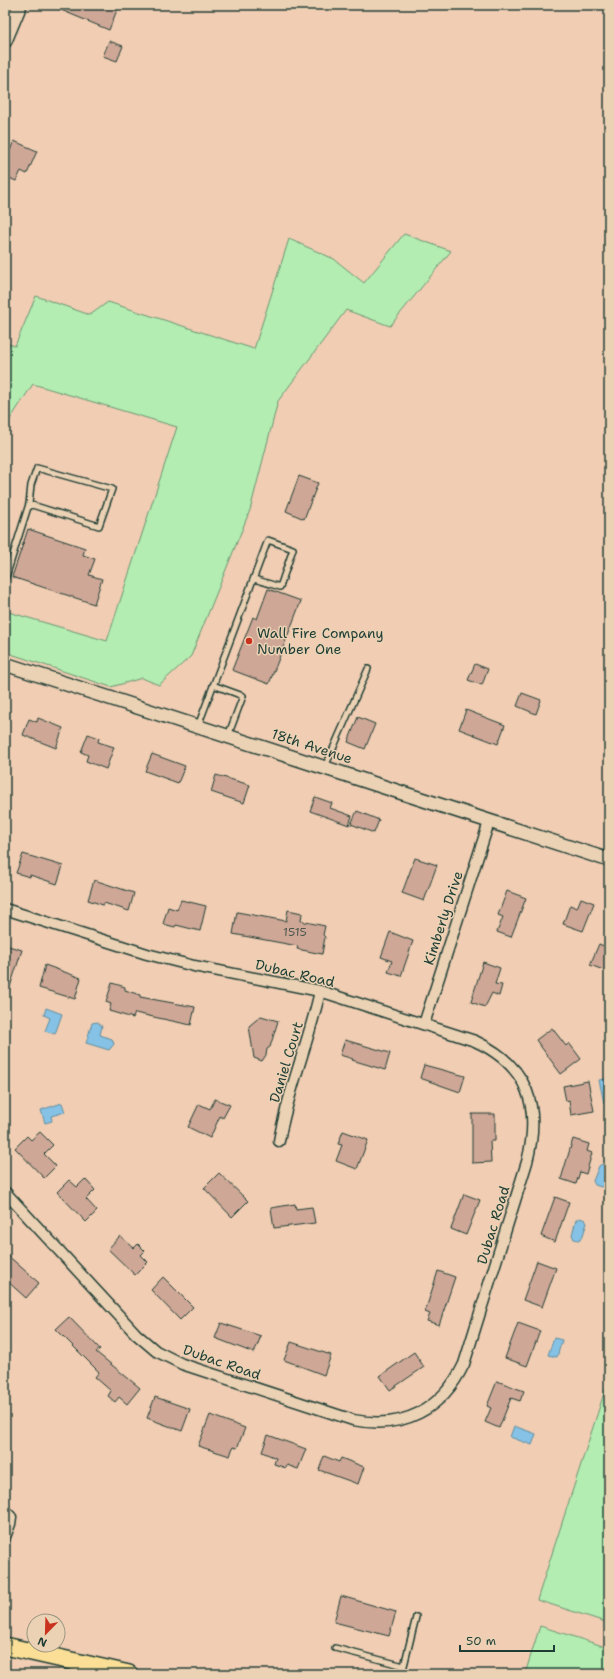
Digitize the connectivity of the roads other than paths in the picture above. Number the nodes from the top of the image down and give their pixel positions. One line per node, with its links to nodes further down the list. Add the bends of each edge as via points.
1 (20, 5): 2 (street)
2 (5, 41)
3 (29, 504): 3 (lane, via 100,526 112,489 37,468 31,485); 5 (lane)
4 (254, 579): 4 (lane, via 268,540 294,549 280,587); 8 (lane)
5 (5, 580)
6 (5, 664): 9 (street, 18th Avenue)
7 (368, 668): 11 (lane)
8 (214, 685): 9 (lane); 10 (lane, via 242,696)
9 (198, 726): 10 (street, 18th Avenue)
10 (228, 736): 11 (street, 18th Avenue)
11 (325, 768): 12 (street, 18th Avenue)
12 (489, 822): 13 (street, 18th Avenue); 16 (street, Kimberly Drive)
13 (609, 860)
14 (5, 909): 15 (street, Dubac Road, via 154,956)
15 (320, 992): 16 (street, Dubac Road); 17 (street, Daniel Court, via 293,1082)
16 (424, 1024): 18 (street, Dubac Road, via 485,1045 505,1060 518,1075 528,1093 533,1117 533,1135 527,1162 464,1364 447,1393 418,1414 392,1422 353,1420 168,1358 136,1334)
17 (279, 1141)
18 (5, 1192)
19 (5, 1511): 20 (street, via 11,1517)
20 (5, 1537)
21 (416, 1617): 24 (lane)
22 (5, 1646): 25 (highway)
23 (335, 1648): 24 (lane)
24 (404, 1666): 26 (lane)
25 (129, 1674)
26 (402, 1674)

